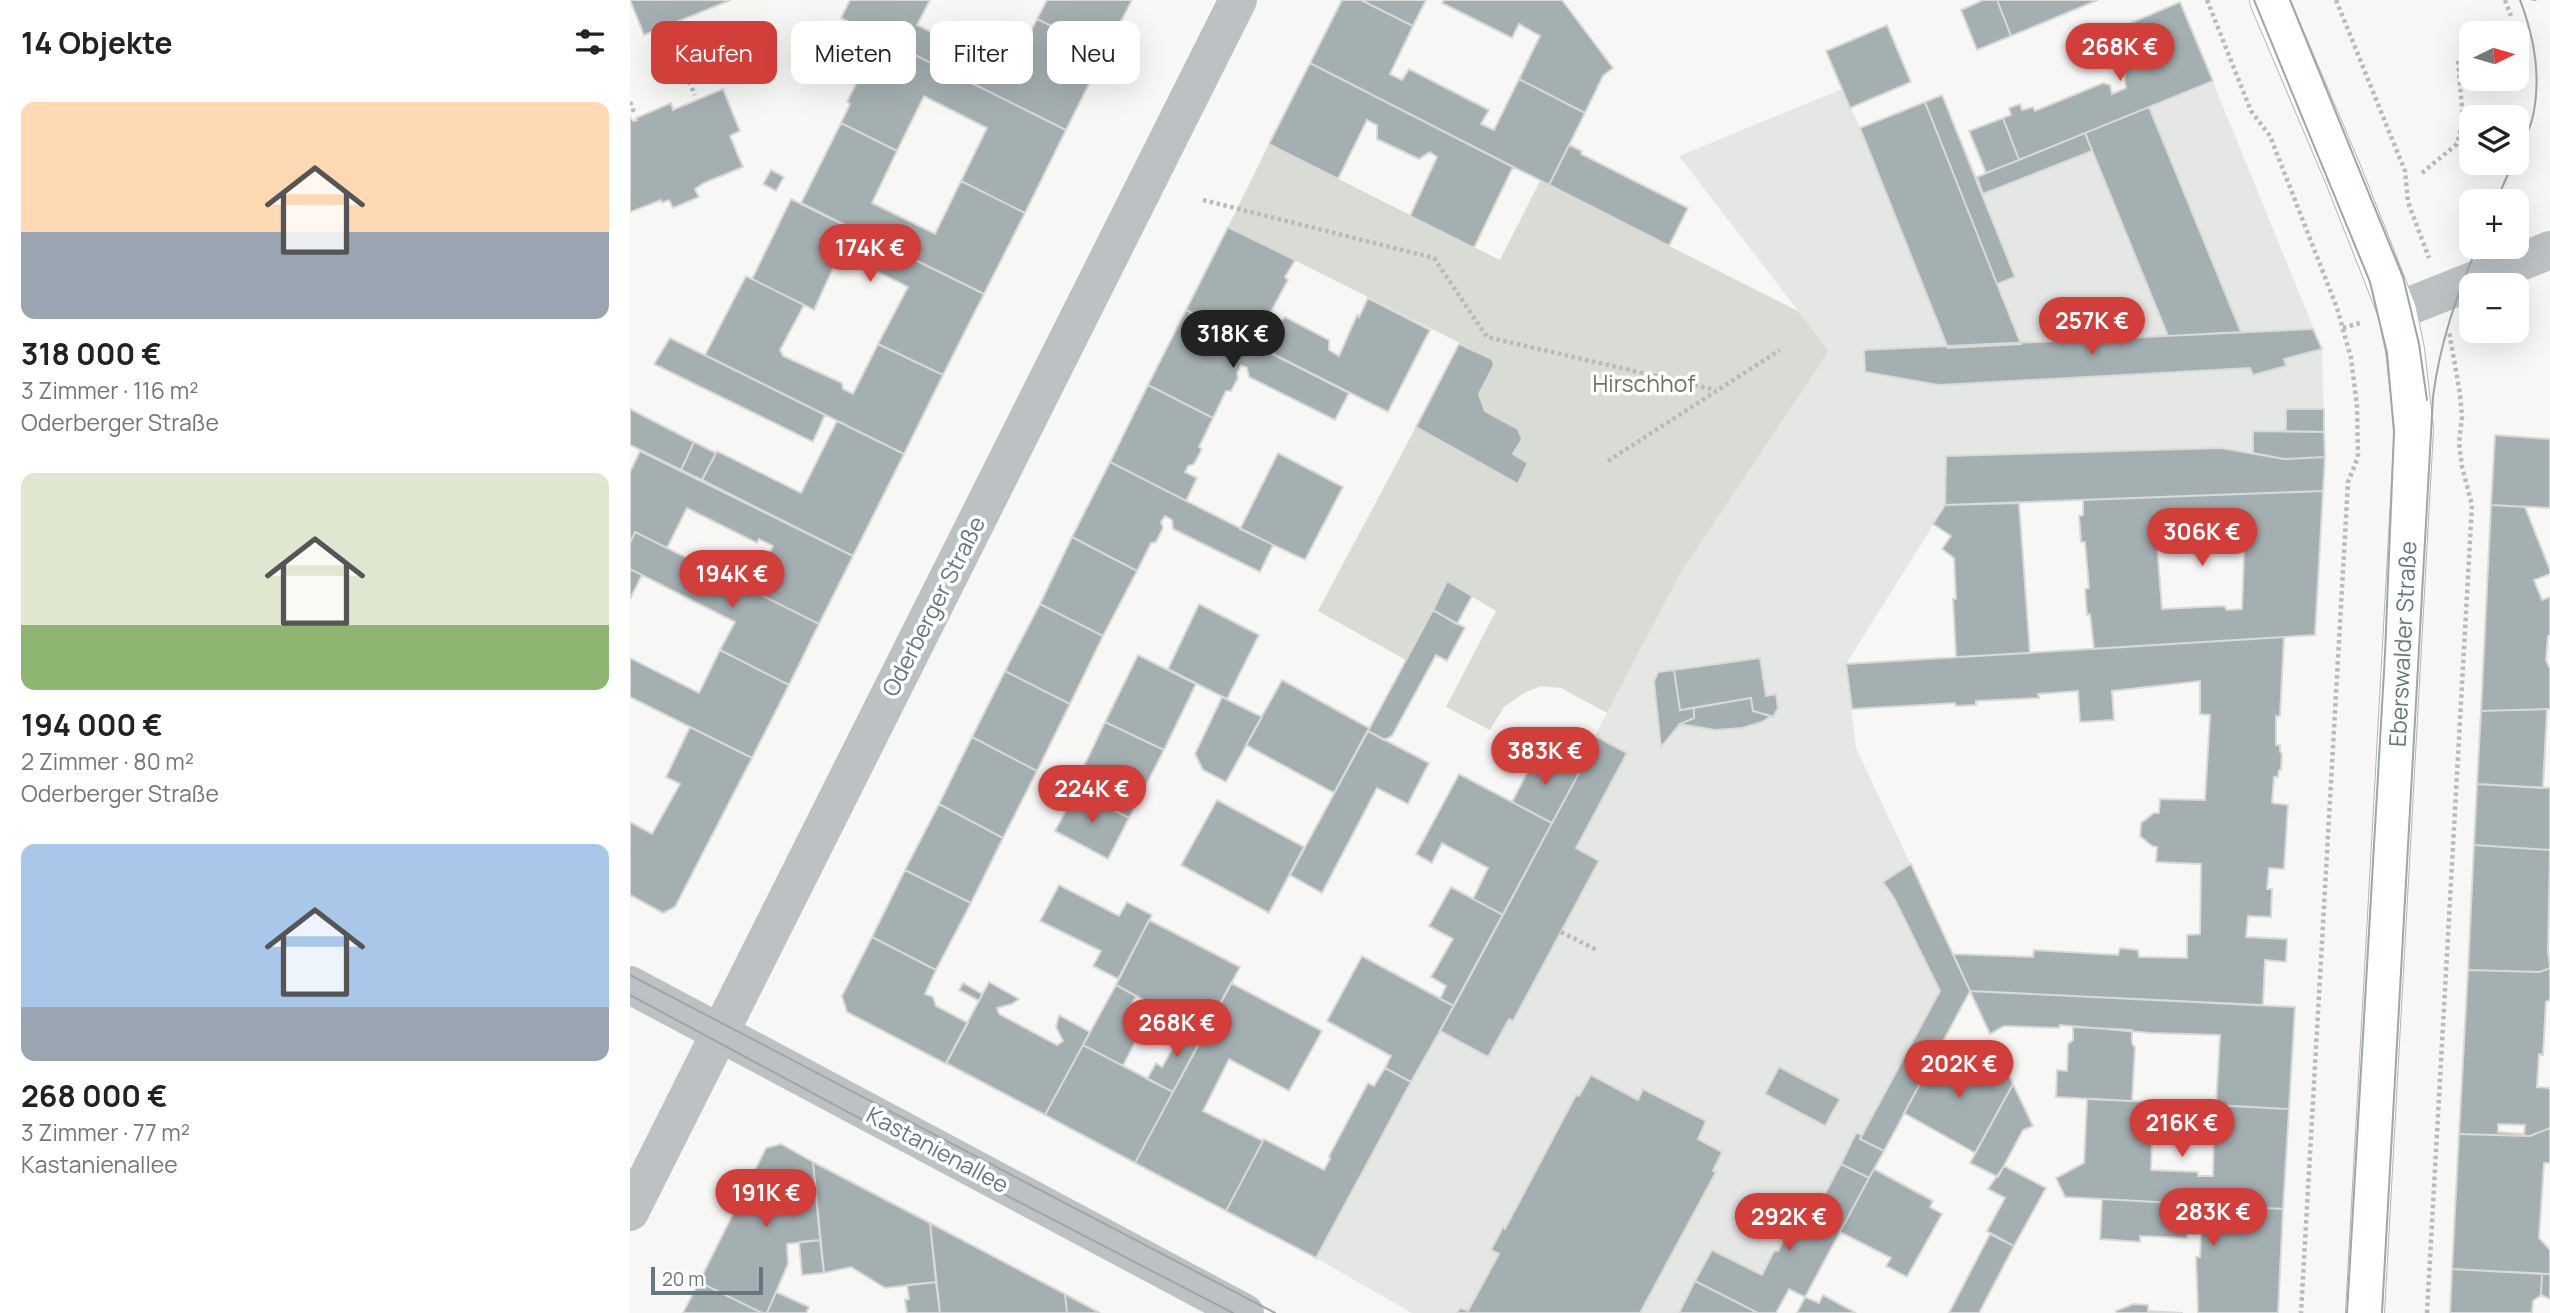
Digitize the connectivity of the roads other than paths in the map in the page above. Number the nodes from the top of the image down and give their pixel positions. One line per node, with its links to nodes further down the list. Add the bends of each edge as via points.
1 (1238, 0): 6 (street, Oderberger Straße)
2 (2270, 0): 4 (main road, Eberswalder Straße)
3 (2550, 250): 4 (street)
4 (2397, 311): 9 (main road, Eberswalder Straße, via 2413,429)
5 (630, 985): 6 (street, Kastanienallee)
6 (721, 1033): 7 (street, Oderberger Straße); 8 (street, Kastanienallee)
7 (630, 1212)
8 (1245, 1313)
9 (2365, 1313)

